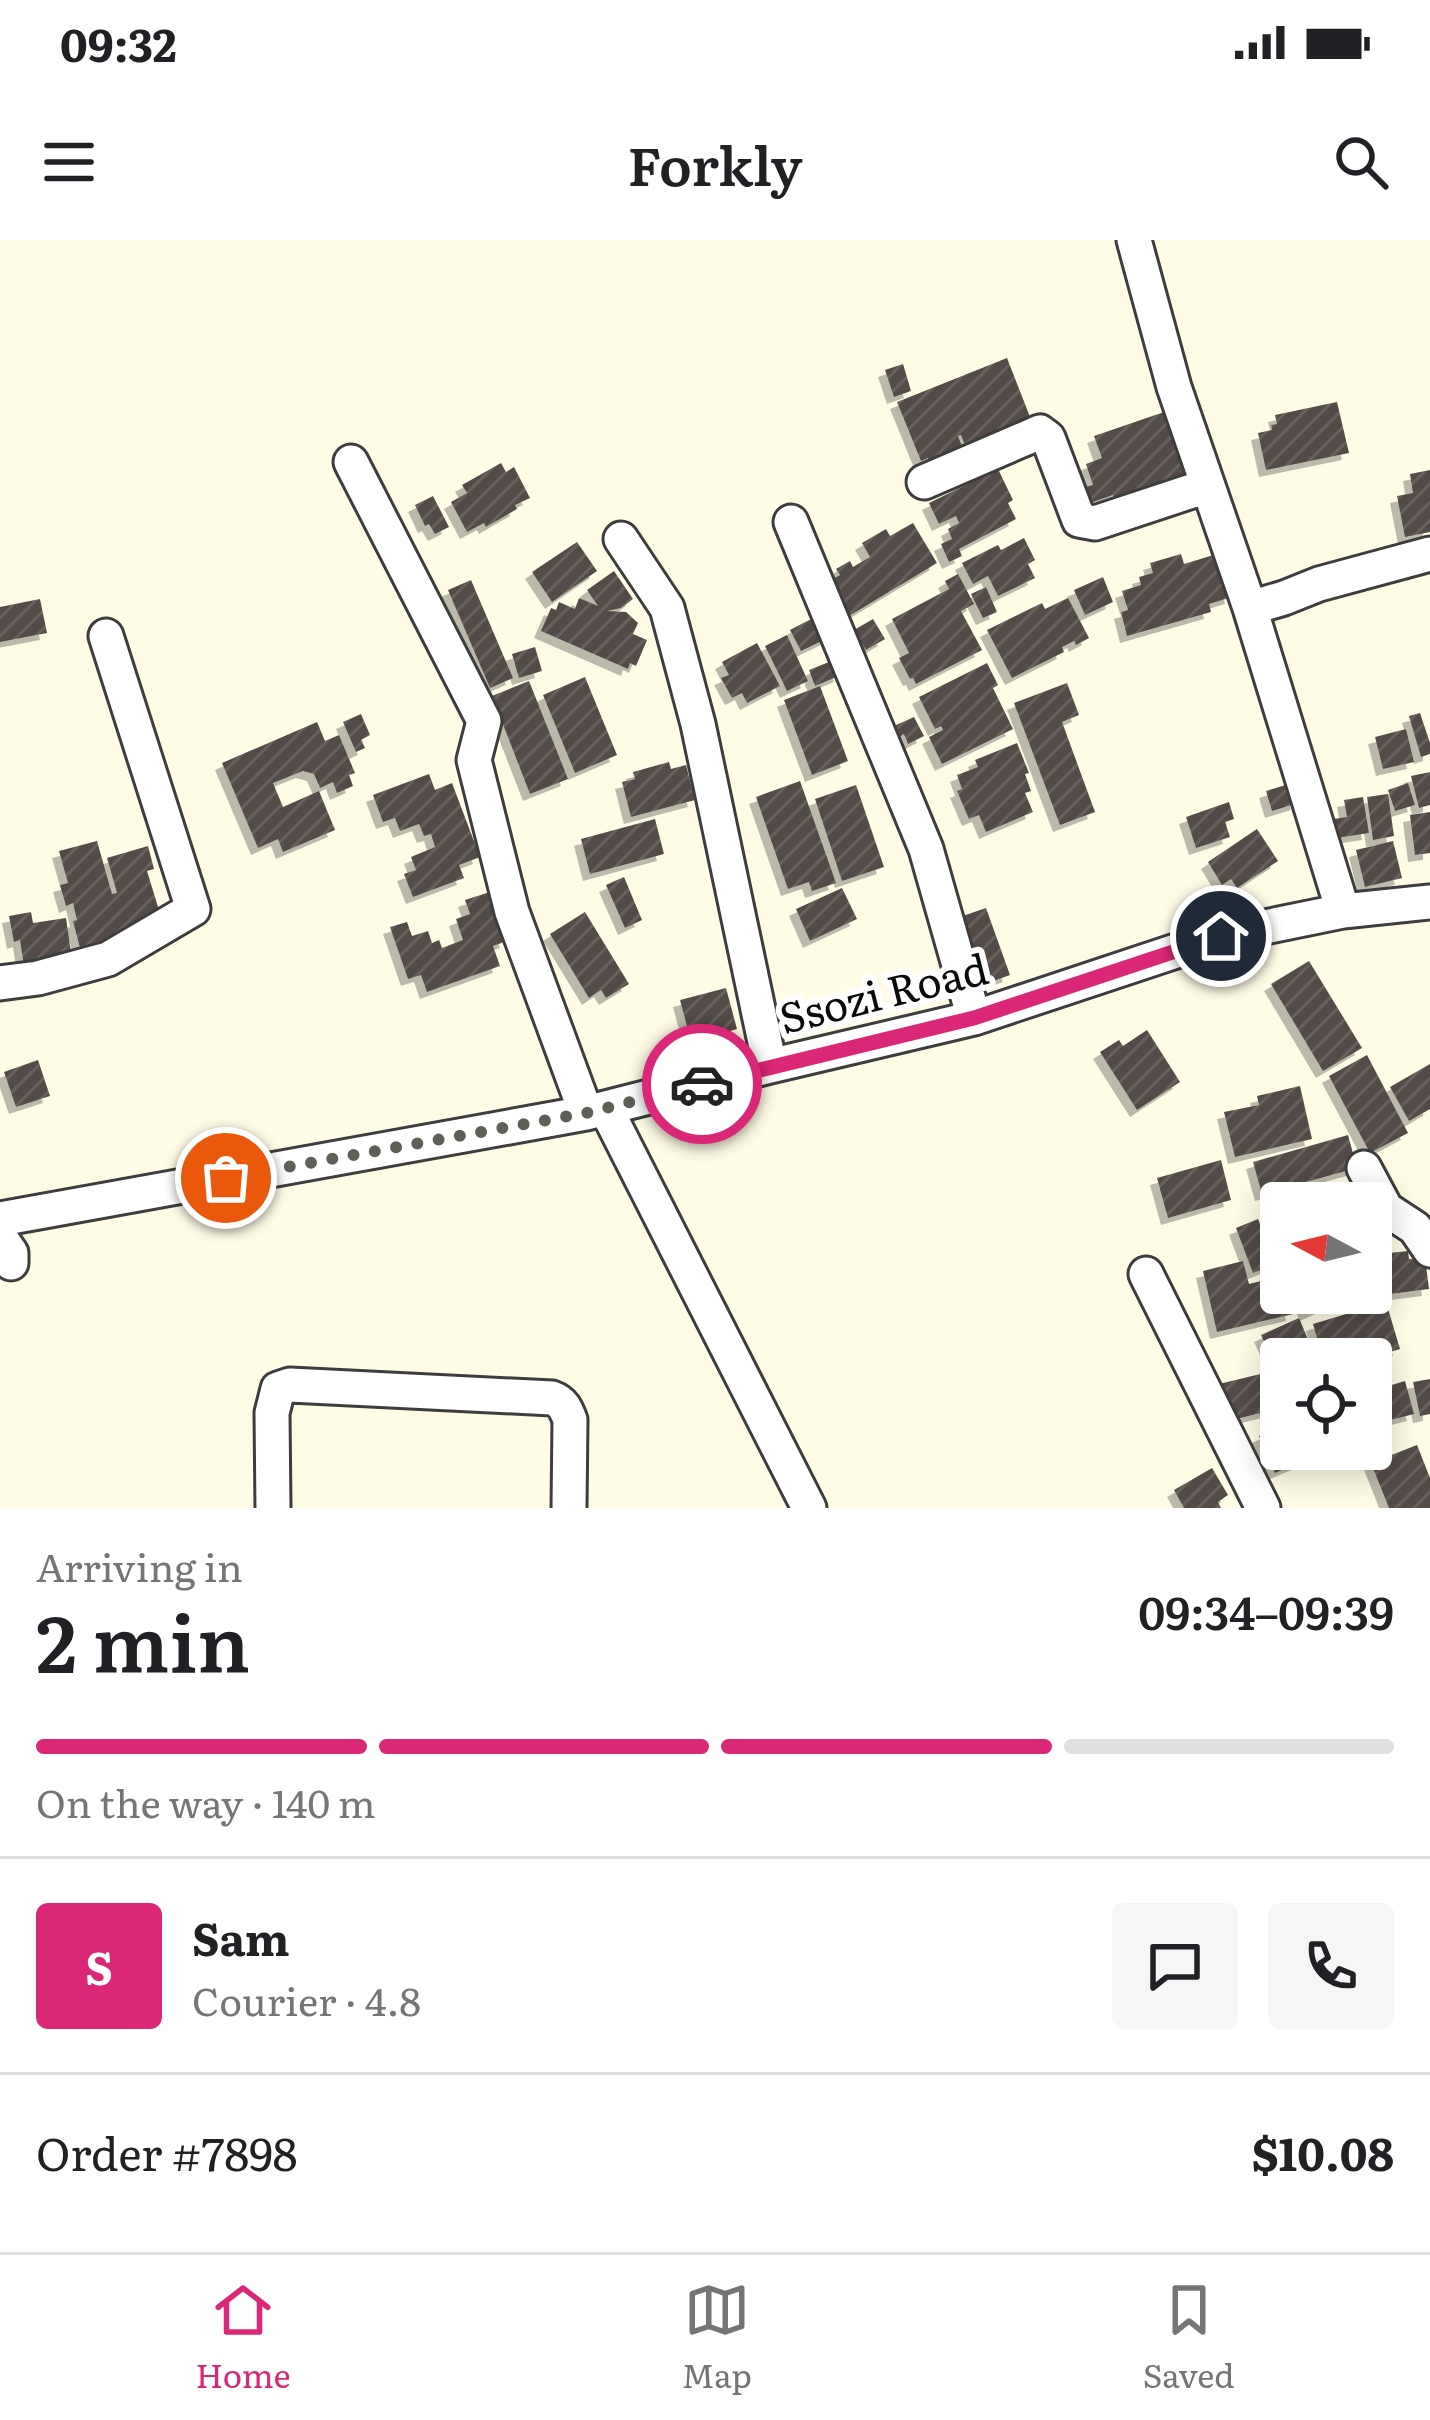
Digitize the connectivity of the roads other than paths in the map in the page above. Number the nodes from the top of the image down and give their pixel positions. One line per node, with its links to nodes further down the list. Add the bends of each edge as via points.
1 (1134, 240): 4 (street)
2 (351, 462): 15 (street, via 484,721 474,760 512,912)
3 (924, 482): 4 (street, via 1040,432 1079,520 1095,523)
4 (1207, 486): 8 (street)
5 (790, 523): 13 (street, via 926,849)
6 (621, 539): 14 (street, via 667,608)
7 (1430, 554): 8 (street)
8 (1250, 608): 11 (street)
9 (106, 636): 12 (street, via 194,909 108,959)
10 (1430, 902): 11 (street, Ssozi Road)
11 (1343, 911): 13 (street, Ssozi Road, via 1221,936)
12 (0, 983)
13 (974, 1018): 14 (street, Ssozi Road)
14 (770, 1066): 15 (street, Ssozi Road)
15 (596, 1111): 17 (street, Ssozi Road); 22 (street)
16 (1364, 1168): 18 (street, via 1386,1209)
17 (0, 1220)
18 (1430, 1250)
19 (1146, 1274): 23 (street)
20 (272, 1508): 21 (street, via 272,1413 278,1389 290,1384 558,1400 570,1420)
21 (569, 1508)
22 (809, 1508)
23 (1263, 1508)

